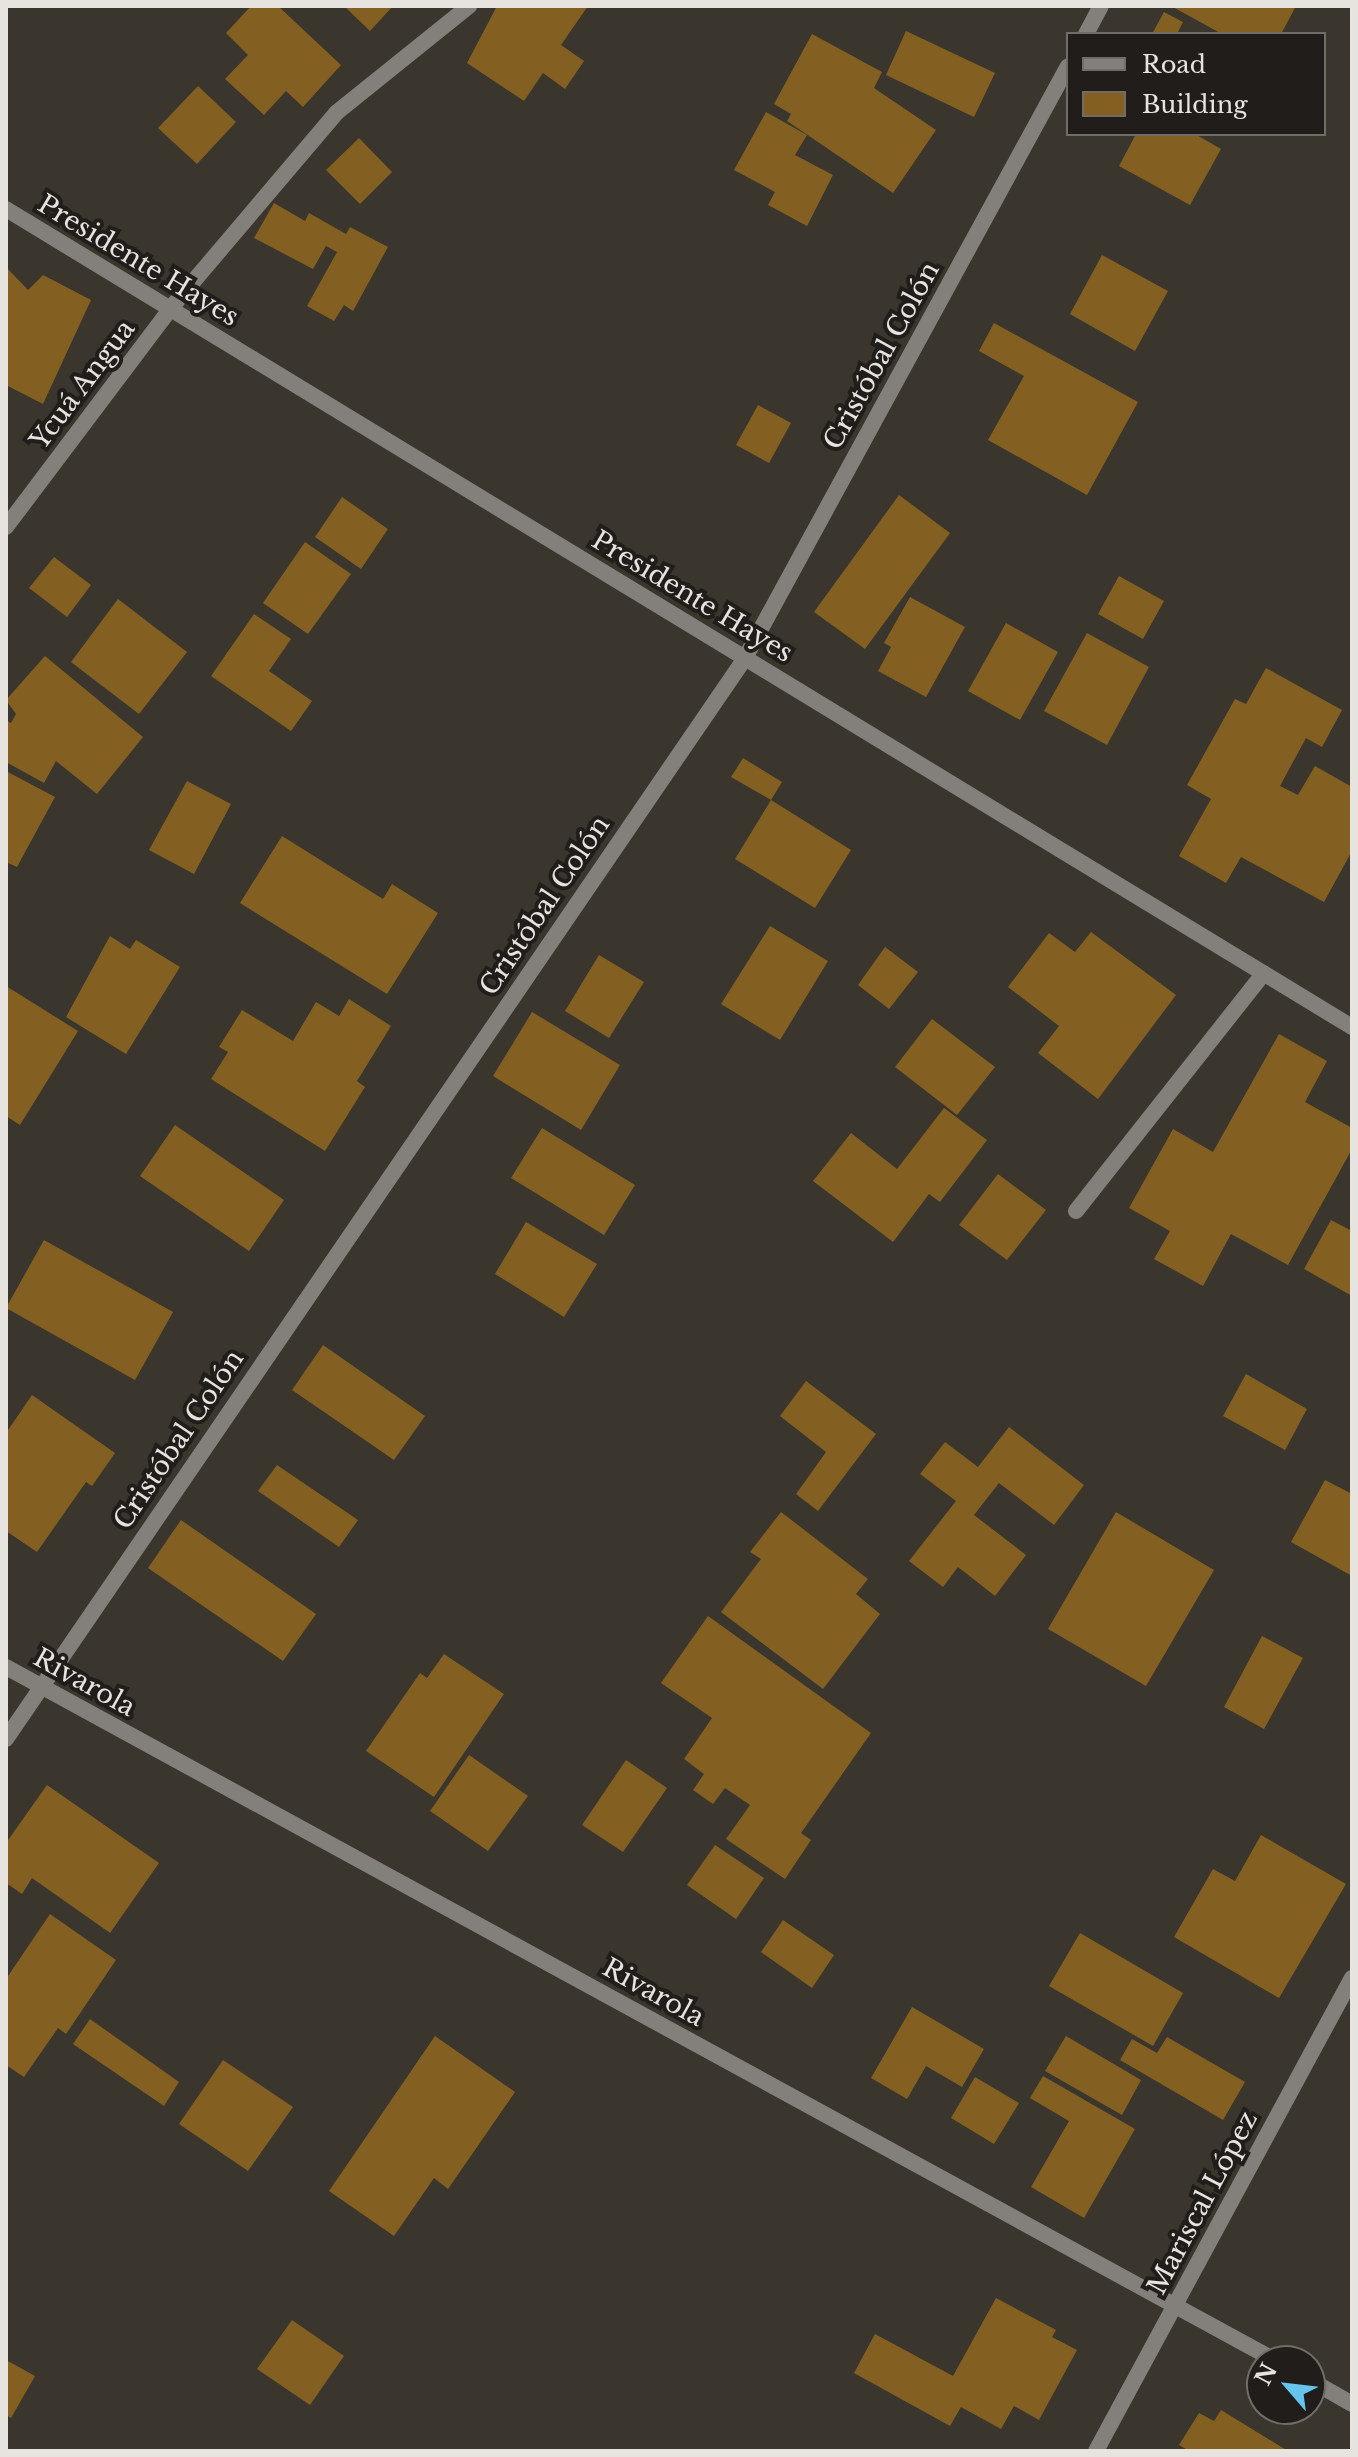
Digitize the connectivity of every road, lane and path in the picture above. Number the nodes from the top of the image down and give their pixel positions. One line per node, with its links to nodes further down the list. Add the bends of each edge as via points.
1 (469, 6): 6 (street, Ycuá Angua, via 336,113)
2 (1101, 6): 3 (street)
3 (1087, 32)
4 (1066, 70): 8 (street, Cristóbal Colón)
5 (6, 209): 6 (street, Presidente Hayes)
6 (170, 309): 7 (street, Ycuá Angua); 8 (street, Presidente Hayes)
7 (6, 527)
8 (745, 658): 9 (street, Presidente Hayes); 13 (street, Cristóbal Colón)
9 (1264, 973): 10 (street, Presidente Hayes); 11 (street)
10 (1352, 1027)
11 (1076, 1211)
12 (6, 1667): 13 (street, Rivarola)
13 (39, 1686): 14 (street, Cristóbal Colón); 16 (street, Rivarola)
14 (6, 1739)
15 (1352, 1978): 16 (street, Mariscal López)
16 (1176, 2305): 17 (street, Rivarola); 20 (street, Mariscal López)
17 (1247, 2345)
18 (1326, 2389): 19 (street)
19 (1352, 2404)
20 (1096, 2451)

